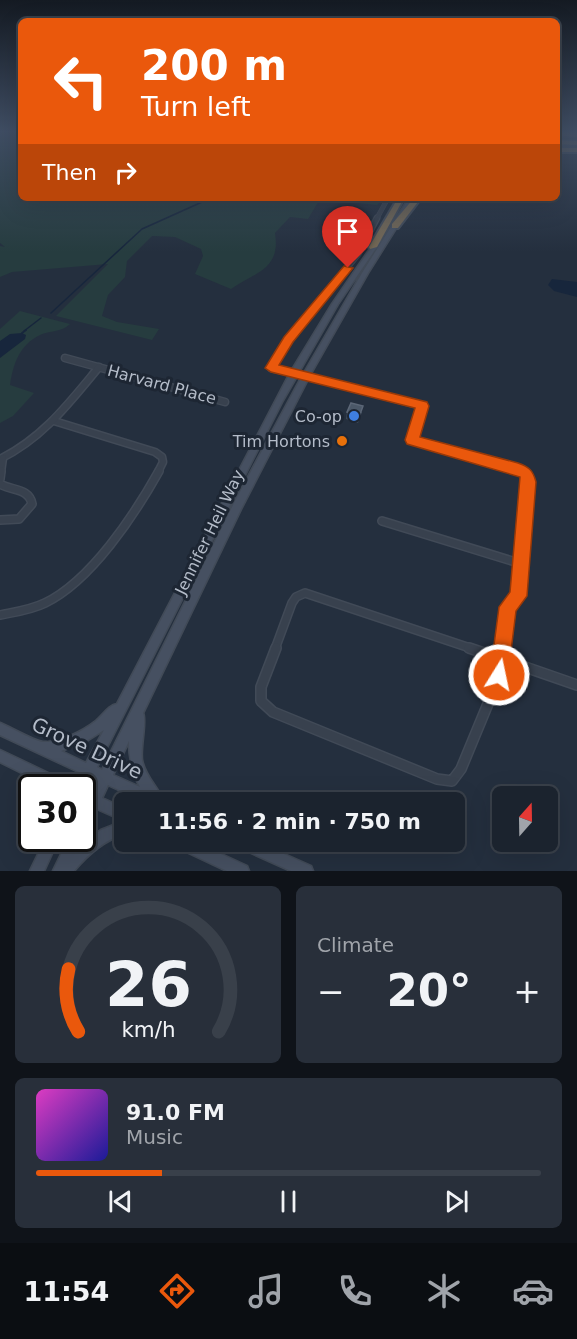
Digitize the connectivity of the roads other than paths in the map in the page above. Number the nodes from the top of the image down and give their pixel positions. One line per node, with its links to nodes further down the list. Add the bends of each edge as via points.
1 (386, 201): 10 (street, via 358,254 288,340 271,368)
2 (399, 201): 7 (highway)
3 (405, 201): 7 (main road, Jennifer Heil Way)
4 (410, 201): 6 (main road, Jennifer Heil Way)
5 (416, 201): 6 (highway)
6 (395, 226): 11 (main road, Jennifer Heil Way)
7 (373, 247): 10 (main road, Jennifer Heil Way)
8 (65, 358): 9 (street, Harvard Place)
9 (99, 367): 12 (street, Harvard Place); 14 (street)
10 (294, 373): 11 (main road); 24 (main road, Jennifer Heil Way)
11 (306, 376): 13 (main road); 25 (main road, Jennifer Heil Way)
12 (225, 402)
13 (422, 406): 20 (street, via 412,440 526,473 529,482)
14 (54, 421): 15 (street, via 23,447); 21 (street, via 155,452 163,462 102,558 86,575 50,600)
15 (1, 458): 16 (street)
16 (0, 478)
17 (0, 484): 18 (street, via 9,490 26,492 32,504 20,519)
18 (0, 520)
19 (382, 521): 20 (street)
20 (522, 564): 22 (street, via 518,596 508,607)
21 (0, 615)
22 (502, 659): 22 (street, via 497,682 452,781 437,779 273,712 264,706 260,694 292,603 301,593); 23 (street)
23 (577, 685)
24 (125, 700): 27 (main road, via 101,726 82,739); 29 (main road, Jennifer Heil Way)
25 (141, 705): 34 (main road, Jennifer Heil Way); 37 (main road, via 134,763)
26 (0, 729): 27 (main road, Grove Drive)
27 (40, 748): 29 (main road, Grove Drive)
28 (0, 756): 30 (main road)
29 (89, 770): 33 (main road, Jennifer Heil Way); 34 (main road, Grove Drive)
30 (32, 771): 31 (main road); 32 (main road)
31 (34, 774)
32 (38, 774)
33 (87, 774)
34 (106, 778): 35 (main road, Jennifer Heil Way); 36 (main road, Grove Drive)
35 (96, 790)
36 (136, 792)
37 (150, 792)
38 (96, 801): 39 (main road)
39 (114, 809)
40 (114, 831): 45 (main road, via 102,834 80,852)
41 (69, 852): 44 (main road)
42 (202, 852): 46 (main road)
43 (265, 852): 47 (main road)
44 (60, 871)
45 (65, 871)
46 (242, 871)
47 (306, 871)

